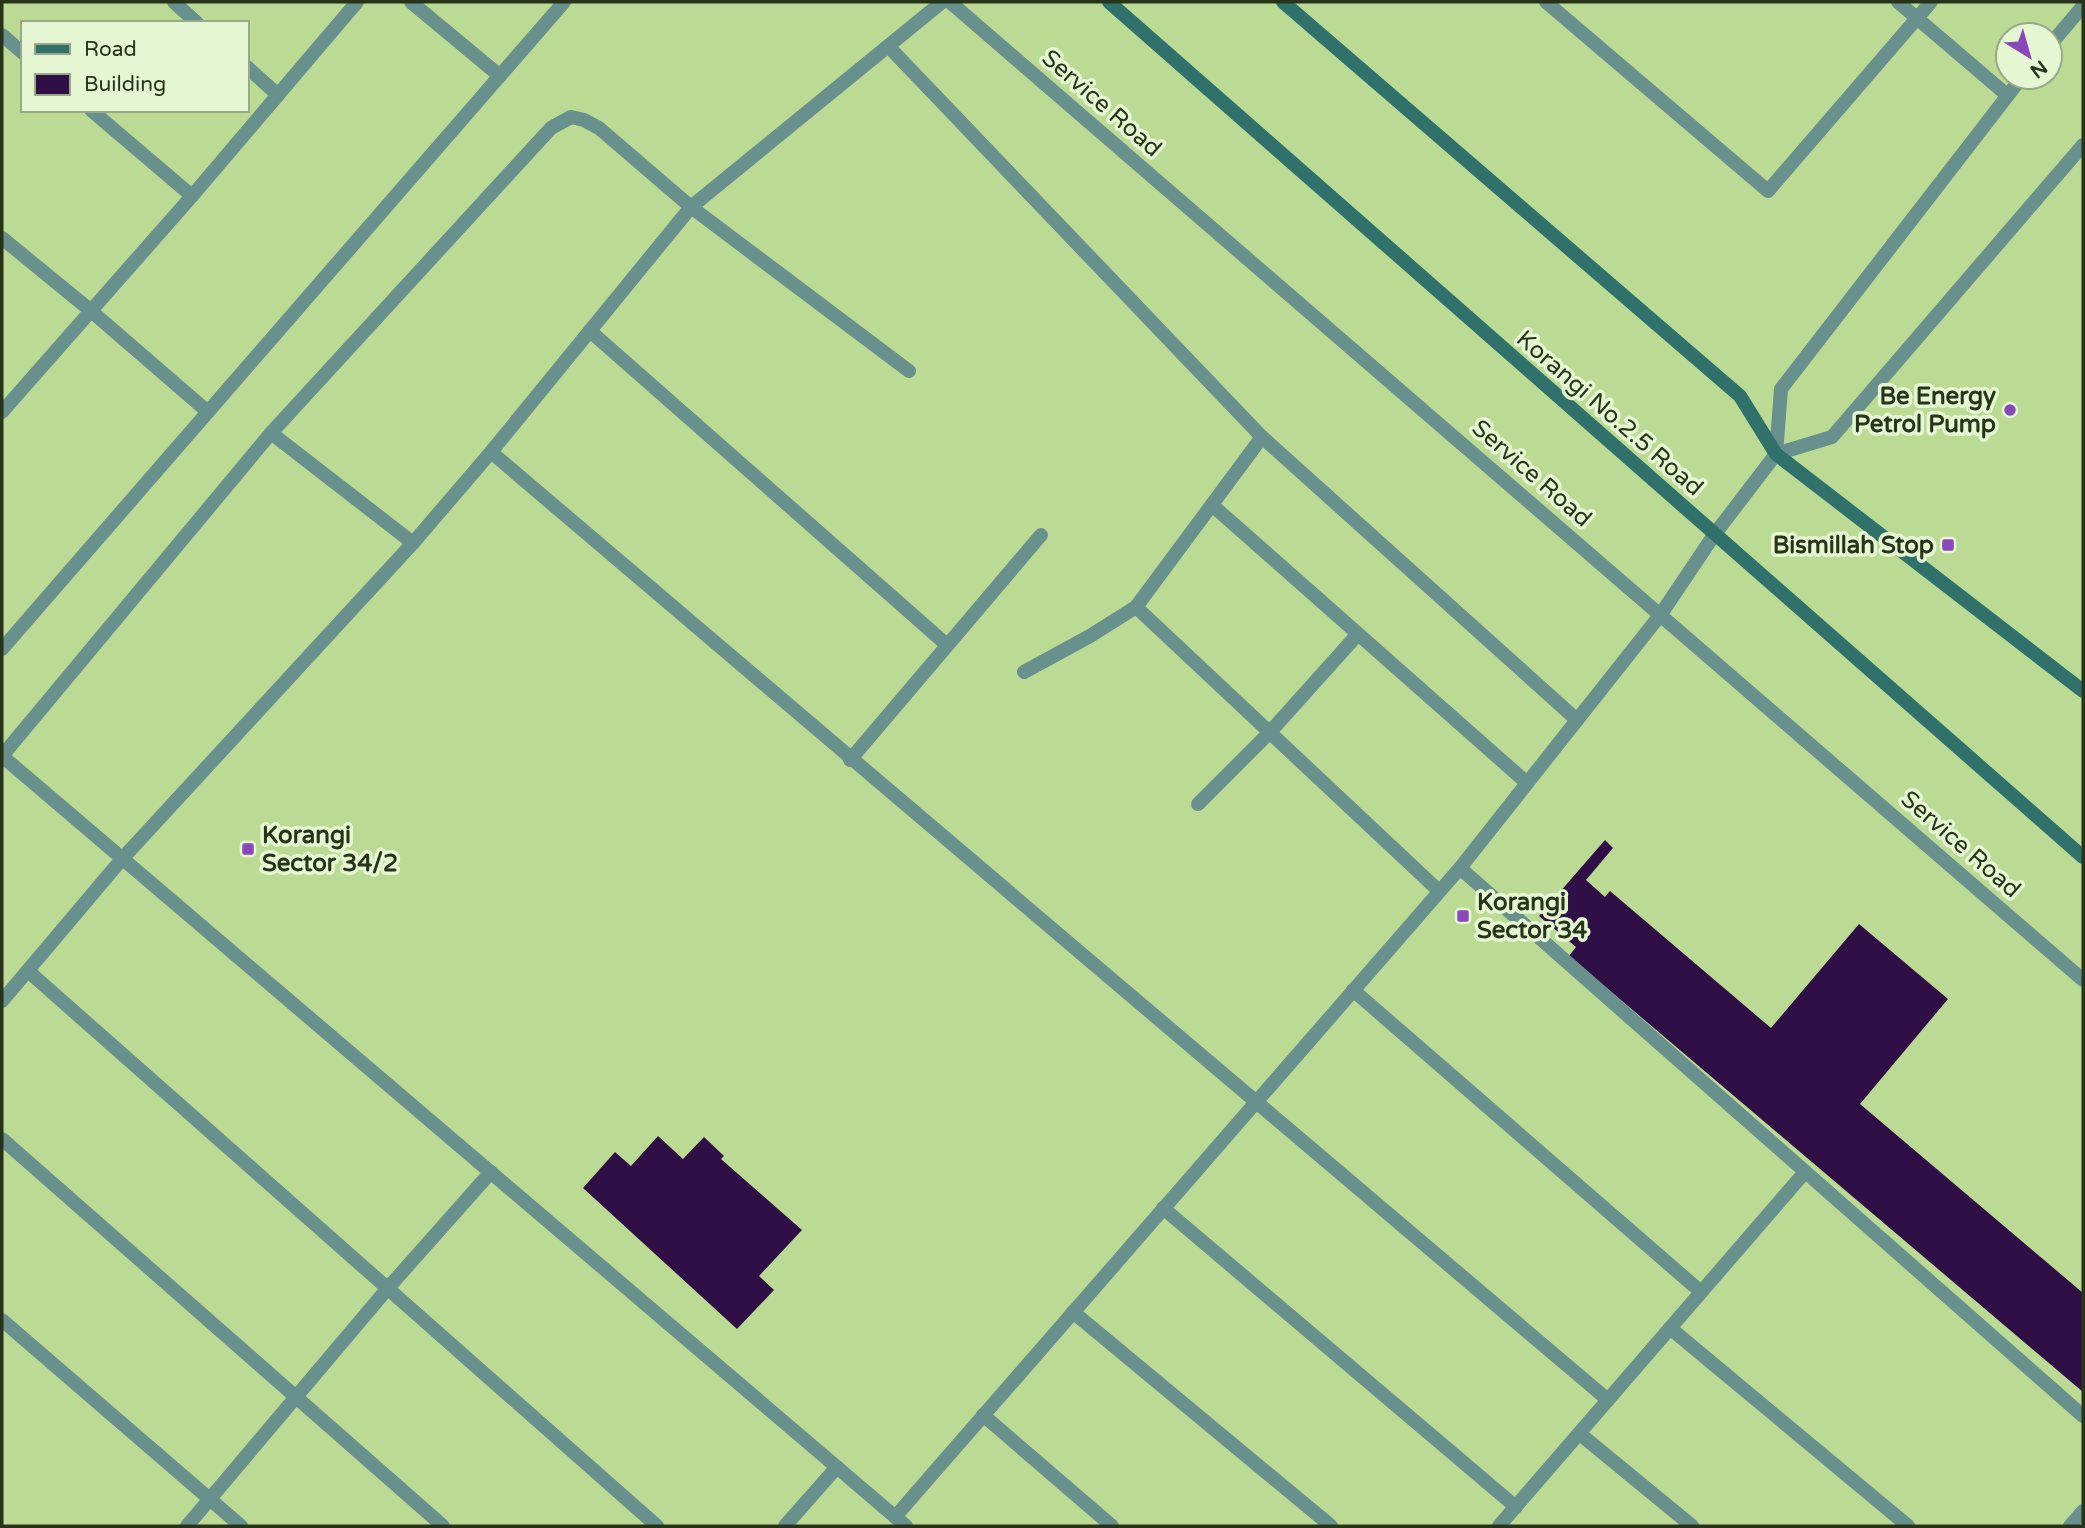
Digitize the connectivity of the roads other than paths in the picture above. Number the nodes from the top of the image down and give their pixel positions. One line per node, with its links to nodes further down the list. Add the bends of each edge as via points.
1 (174, 2): 14 (street)
2 (358, 2): 22 (street)
3 (411, 2): 20 (street)
4 (564, 2): 20 (street)
5 (942, 2): 17 (street)
6 (950, 2): 43 (street, Service Road)
7 (1109, 2): 40 (main road, Korangi No.2.5 Road)
8 (1283, 2): 37 (main road, via 1740,396)
9 (1546, 2): 13 (street, via 1768,191)
10 (1898, 2): 13 (street)
11 (1931, 2): 13 (street)
12 (2083, 6): 15 (street)
13 (1917, 18): 23 (street)
14 (195, 21)
15 (2064, 28)
16 (2, 35): 18 (street)
17 (888, 47): 27 (street); 35 (street)
18 (21, 51)
19 (248, 68): 22 (street)
20 (500, 76): 33 (street)
21 (2010, 91): 23 (street)
22 (278, 95): 26 (street)
23 (2007, 95): 37 (street, via 1780,388)
24 (93, 112): 26 (street)
25 (2083, 145): 37 (street, via 1832,437)
26 (192, 196): 29 (street)
27 (691, 207): 30 (street); 31 (street); 34 (street, via 599,128 571,117 551,128)
28 (2, 238): 29 (street)
29 (90, 310): 32 (street); 33 (street)
30 (590, 331): 36 (street); 45 (street)
31 (909, 371)
32 (2, 412)
33 (208, 412): 46 (street)
34 (271, 433): 41 (street); 51 (street)
35 (1262, 437): 38 (street); 49 (street)
36 (491, 452): 41 (street); 52 (street)
37 (1776, 454): 40 (street); 48 (main road)
38 (1212, 505): 42 (street); 44 (street)
39 (1041, 535): 45 (street)
40 (1714, 535): 43 (street); 55 (main road, Korangi No.2.5 Road)
41 (413, 543): 56 (street)
42 (1136, 607): 47 (street); 50 (street)
43 (1661, 614): 49 (street); 60 (street, Service Road)
44 (1358, 634): 50 (street); 53 (street)
45 (947, 645): 52 (street)
46 (2, 649)
47 (1024, 673)
48 (2081, 683)
49 (1577, 720): 53 (street)
50 (1270, 732): 54 (street); 58 (street)
51 (2, 756): 56 (street)
52 (850, 760): 63 (street)
53 (1527, 783): 57 (street)
54 (1198, 804)
55 (2083, 858)
56 (122, 859): 59 (street); 65 (street)
57 (1460, 868): 58 (street); 66 (street)
58 (1439, 891): 61 (street)
59 (28, 971): 62 (street); 68 (street)
60 (2083, 981)
61 (1353, 990): 63 (street); 69 (street)
62 (2, 1001)
63 (1257, 1100): 67 (street); 74 (street)
64 (2, 1139): 73 (street)
65 (491, 1172): 68 (street); 78 (street)
66 (1805, 1172): 69 (street); 76 (street)
67 (1163, 1208): 70 (street); 80 (street)
68 (388, 1288): 73 (street); 86 (street)
69 (1701, 1293): 72 (street)
70 (1073, 1312): 75 (street); 89 (street)
71 (2, 1320): 79 (street)
72 (1670, 1328): 74 (street); 92 (street)
73 (295, 1397): 79 (street); 85 (street)
74 (1608, 1400): 77 (street)
75 (983, 1415): 82 (street); 88 (street)
76 (2083, 1416)
77 (1580, 1434): 80 (street); 91 (street)
78 (837, 1467): 82 (street); 87 (street)
79 (210, 1499): 83 (street); 84 (street)
80 (1516, 1507): 90 (street)
81 (2083, 1511): 93 (street)
82 (900, 1521)
83 (187, 1526)
84 (242, 1526)
85 (443, 1526)
86 (657, 1526)
87 (785, 1526)
88 (1112, 1526)
89 (1331, 1526)
90 (1499, 1526)
91 (1692, 1526)
92 (1908, 1526)
93 (2070, 1526)

